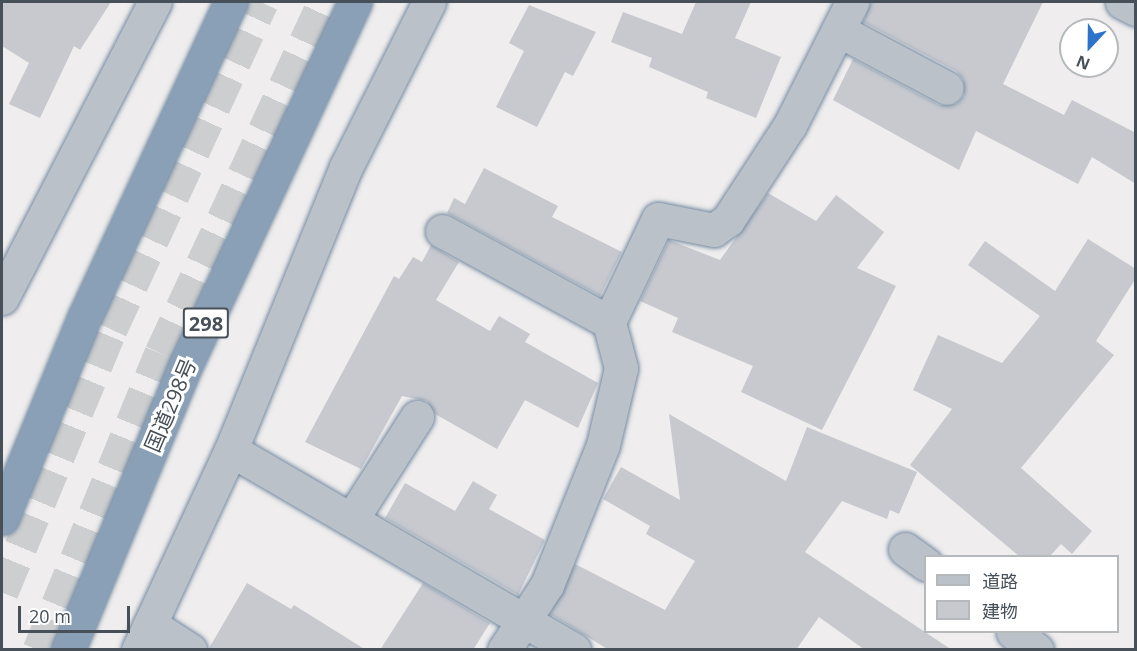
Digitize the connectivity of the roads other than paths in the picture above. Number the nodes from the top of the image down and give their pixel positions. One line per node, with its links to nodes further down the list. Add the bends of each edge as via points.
1 (155, 2): 11 (street)
2 (231, 2): 16 (highway, via 85,316)
3 (356, 2): 20 (highway, 国道298号 / 298, via 186,364)
4 (429, 2): 14 (street, via 346,167)
5 (852, 2): 8 (street)
6 (1122, 2): 7 (street)
7 (1136, 9)
8 (838, 30): 9 (street); 12 (street, via 790,125 728,220 714,230 658,219)
9 (947, 88)
10 (442, 231): 12 (street)
11 (2, 298)
12 (609, 322): 17 (street, via 621,368 603,445 575,520)
13 (417, 417): 15 (street)
14 (231, 450): 15 (street); 19 (street)
15 (353, 517): 17 (street)
16 (2, 518)
17 (526, 622): 22 (street); 23 (street)
18 (1014, 633): 24 (street)
19 (144, 637): 21 (street)
20 (68, 650)
21 (190, 650)
22 (504, 650)
23 (574, 650)
24 (1037, 650)

